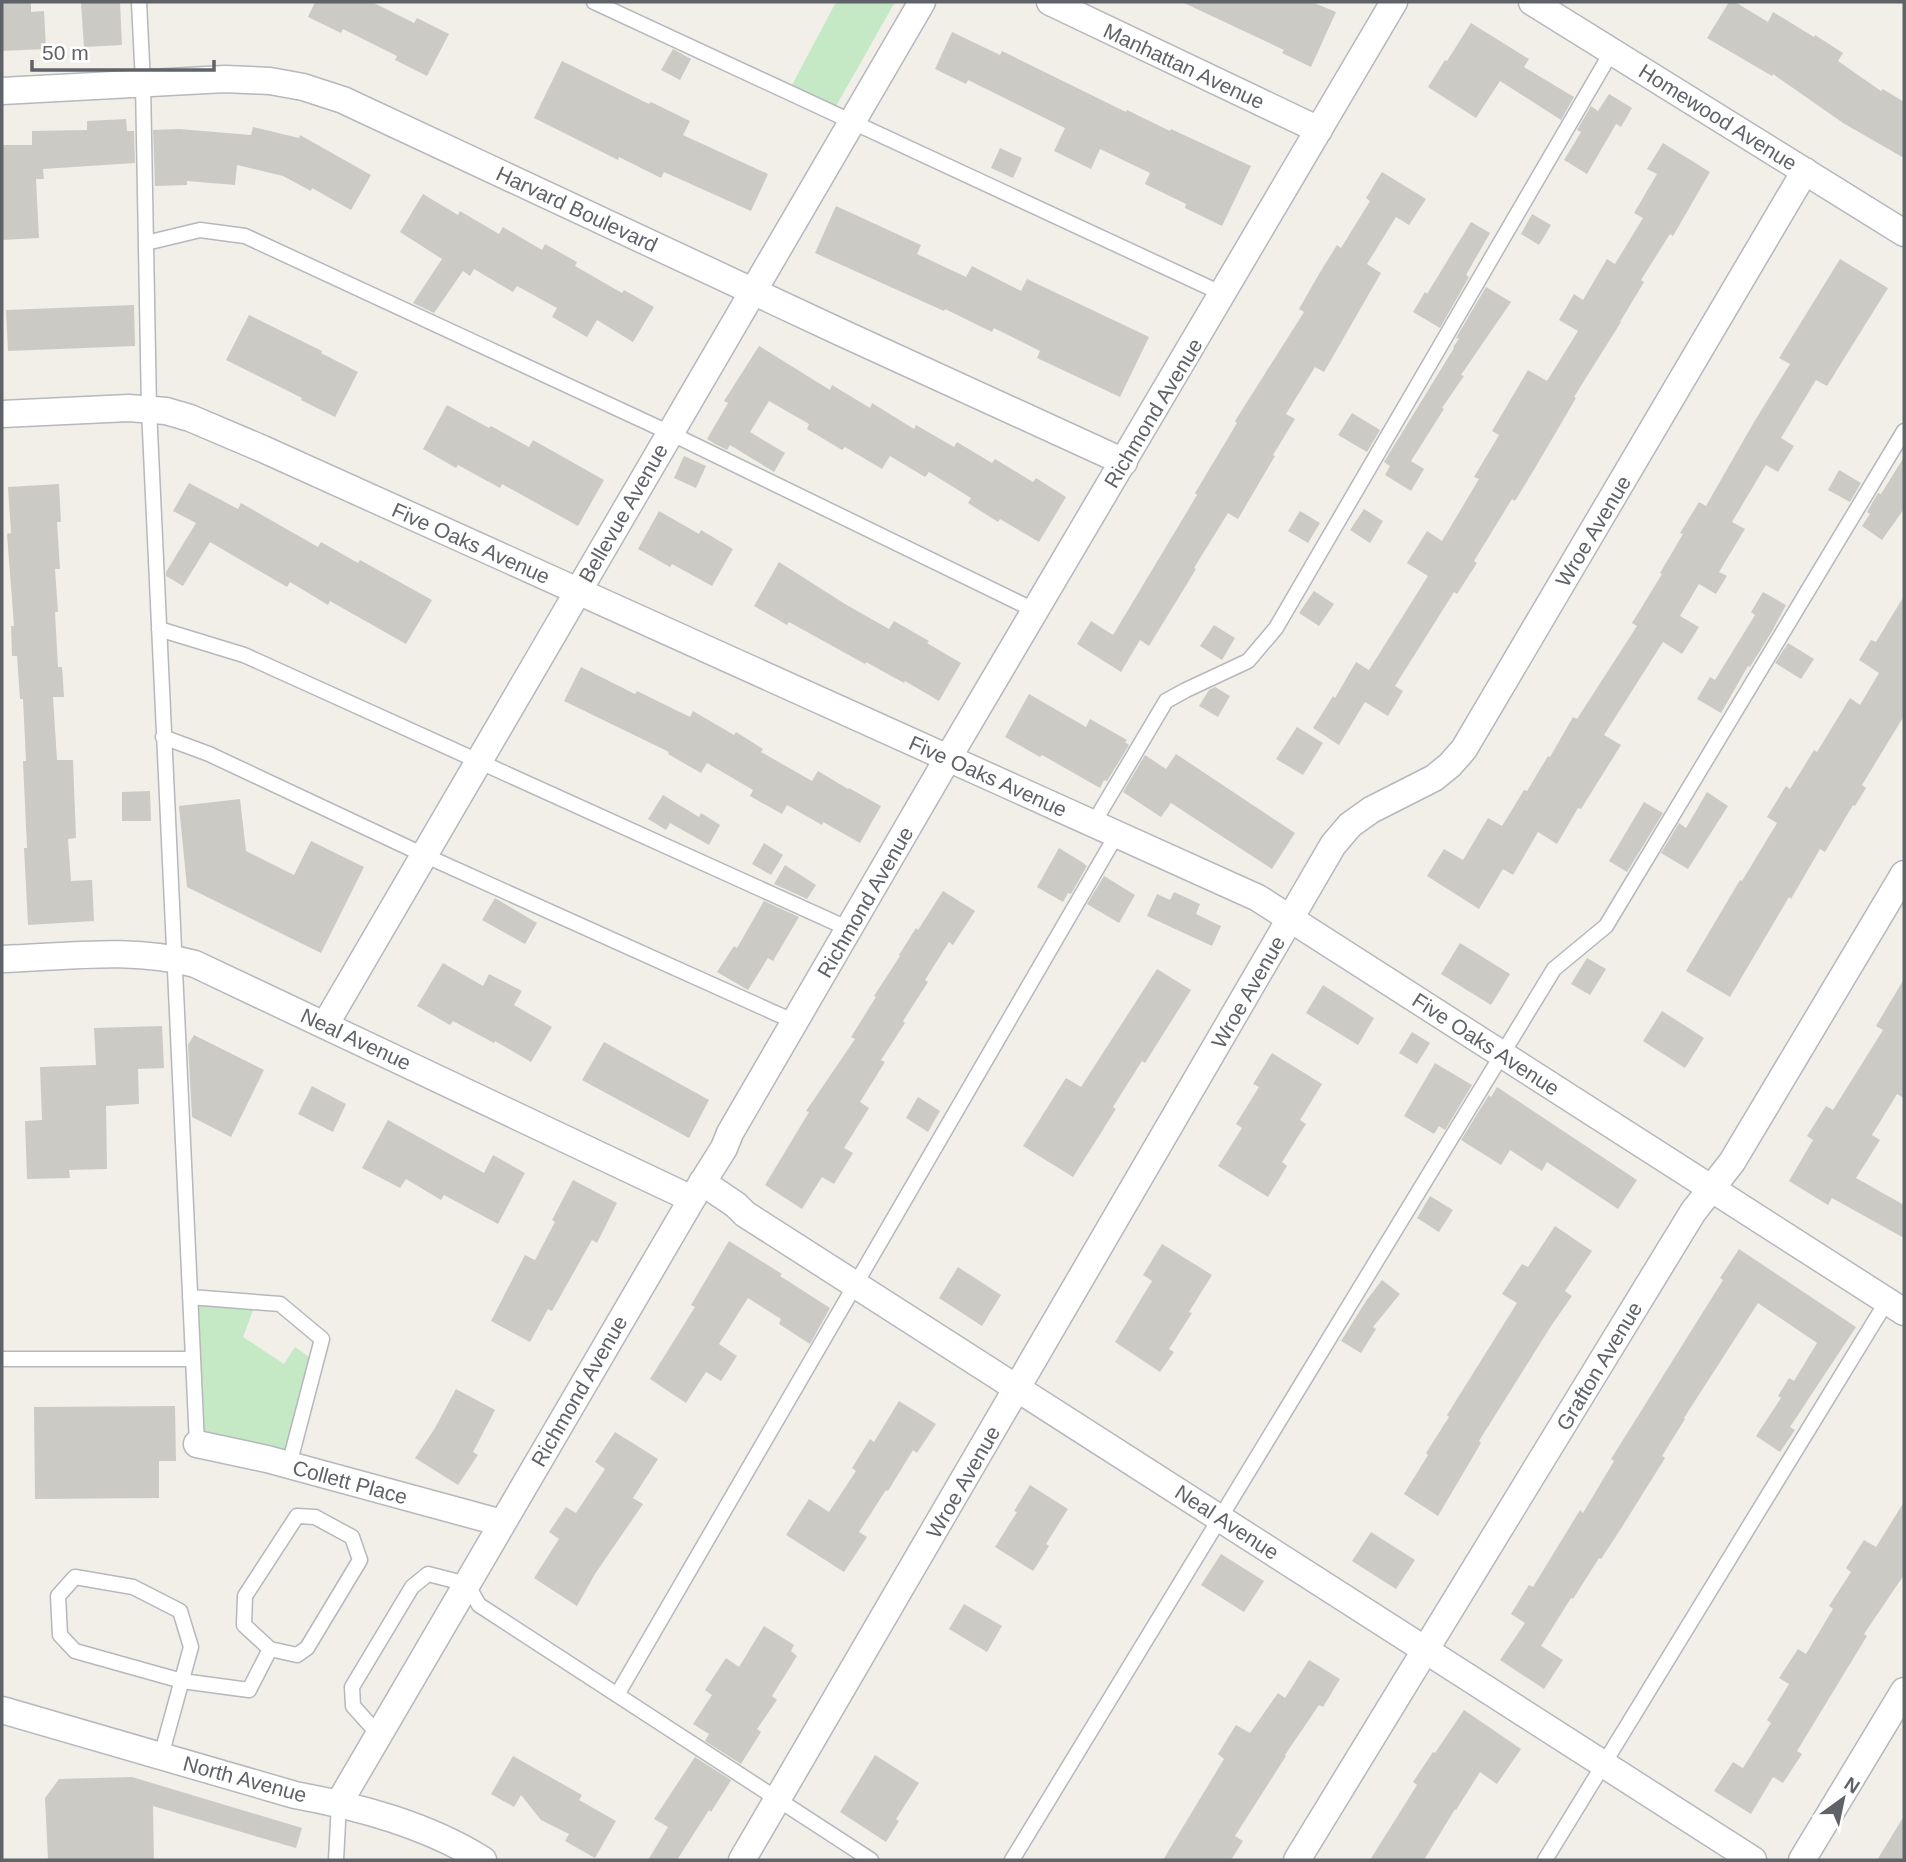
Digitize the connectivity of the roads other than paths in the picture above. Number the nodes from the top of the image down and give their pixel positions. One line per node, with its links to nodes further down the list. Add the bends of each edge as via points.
1 (139, 2): 8 (lane)
2 (594, 2): 10 (lane)
3 (922, 2): 10 (street, Bellevue Avenue)
4 (1050, 2): 11 (street, Manhattan Avenue)
5 (1394, 2): 11 (street, Richmond Avenue)
6 (1532, 2): 7 (street, Homewood Avenue)
7 (1612, 51): 12 (street, Homewood Avenue); 28 (lane, via 1276,628 1248,661 1166,701)
8 (143, 83): 9 (street, Harvard Boulevard); 14 (lane); 15 (street, Harvard Boulevard, via 270,81 343,100)
9 (2, 91)
10 (853, 121): 15 (street, Bellevue Avenue); 16 (lane)
11 (1319, 130): 16 (street, Richmond Avenue)
12 (1805, 171): 13 (street, Homewood Avenue); 31 (street, Wroe Avenue, via 1464,749 1434,778 1350,825 1333,845)
13 (1904, 233)
14 (146, 243): 17 (lane); 20 (lane, via 200,230 245,236)
15 (753, 291): 20 (street, Bellevue Avenue); 21 (street, Harvard Boulevard)
16 (1223, 294): 21 (street, Richmond Avenue)
17 (149, 409): 18 (street, Five Oaks Avenue); 22 (street, Five Oaks Avenue, via 214,428); 24 (lane)
18 (2, 414)
19 (1904, 431): 37 (lane, via 1606,926 1554,969)
20 (670, 433): 22 (street, Bellevue Avenue); 23 (lane)
21 (1124, 462): 23 (street, Richmond Avenue)
22 (578, 592): 26 (street, Five Oaks Avenue); 27 (street, Bellevue Avenue)
23 (1036, 611): 26 (street, Richmond Avenue)
24 (159, 629): 25 (lane); 27 (lane, via 244,655)
25 (163, 737): 29 (lane); 33 (lane)
26 (948, 758): 28 (street, Five Oaks Avenue); 32 (street, Richmond Avenue)
27 (478, 762): 29 (street, Bellevue Avenue); 32 (lane)
28 (1105, 829): 31 (street, Five Oaks Avenue, via 1258,898); 40 (lane)
29 (424, 855): 35 (lane); 36 (street, Bellevue Avenue)
30 (1904, 874): 38 (street, Grafton Avenue, via 1732,1163)
31 (1290, 919): 37 (street, Five Oaks Avenue); 45 (street, Wroe Avenue)
32 (849, 929): 35 (street, Richmond Avenue)
33 (174, 958): 34 (street, Neal Avenue, via 128,954); 36 (street, Neal Avenue, via 217,973); 41 (lane)
34 (2, 959)
35 (795, 1022): 39 (street, Richmond Avenue)
36 (325, 1025): 39 (street, Neal Avenue)
37 (1503, 1055): 38 (street, Five Oaks Avenue); 48 (lane)
38 (1712, 1189): 42 (street, Five Oaks Avenue); 52 (street, Grafton Avenue, via 1693,1212)
39 (697, 1191): 40 (street, Neal Avenue, via 736,1205); 49 (street, Richmond Avenue)
40 (856, 1284): 45 (street, Neal Avenue); 55 (lane)
41 (190, 1297): 44 (lane); 47 (lane, via 280,1304 322,1339)
42 (1896, 1307): 59 (lane)
43 (2, 1359): 44 (lane)
44 (193, 1359): 46 (lane)
45 (1017, 1388): 48 (street, Neal Avenue); 60 (street, Wroe Avenue)
46 (197, 1444): 47 (street, Collett Place)
47 (289, 1465): 49 (street, Collett Place)
48 (1221, 1518): 52 (street, Neal Avenue); 66 (lane)
49 (502, 1523): 50 (street, Richmond Avenue)
50 (467, 1584): 55 (lane, via 479,1605); 57 (street, Richmond Avenue); 57 (lane, via 428,1574 412,1587 352,1687 353,1706)
51 (270, 1649): 51 (lane, via 297,1655 307,1648 360,1560 352,1537 316,1517 297,1516 245,1596 244,1625); 53 (lane, via 249,1690)
52 (1427, 1650): 59 (street, Neal Avenue); 67 (street, Grafton Avenue)
53 (182, 1681): 53 (lane, via 191,1647 180,1611 132,1587 75,1577 58,1596 60,1635 75,1651); 58 (lane)
54 (1904, 1691): 70 (street)
55 (617, 1695): 60 (lane)
56 (2, 1710): 58 (street, North Avenue)
57 (379, 1735): 61 (street, Richmond Avenue)
58 (161, 1756): 61 (street, North Avenue)
59 (1603, 1763): 68 (lane); 69 (street, Neal Avenue)
60 (778, 1799): 64 (street, Wroe Avenue); 65 (lane)
61 (339, 1803): 62 (lane); 63 (street, North Avenue, via 435,1834)
62 (337, 1860)
63 (483, 1860)
64 (742, 1860)
65 (872, 1860)
66 (1012, 1860)
67 (1297, 1860)
68 (1545, 1860)
69 (1753, 1860)
70 (1802, 1860)

